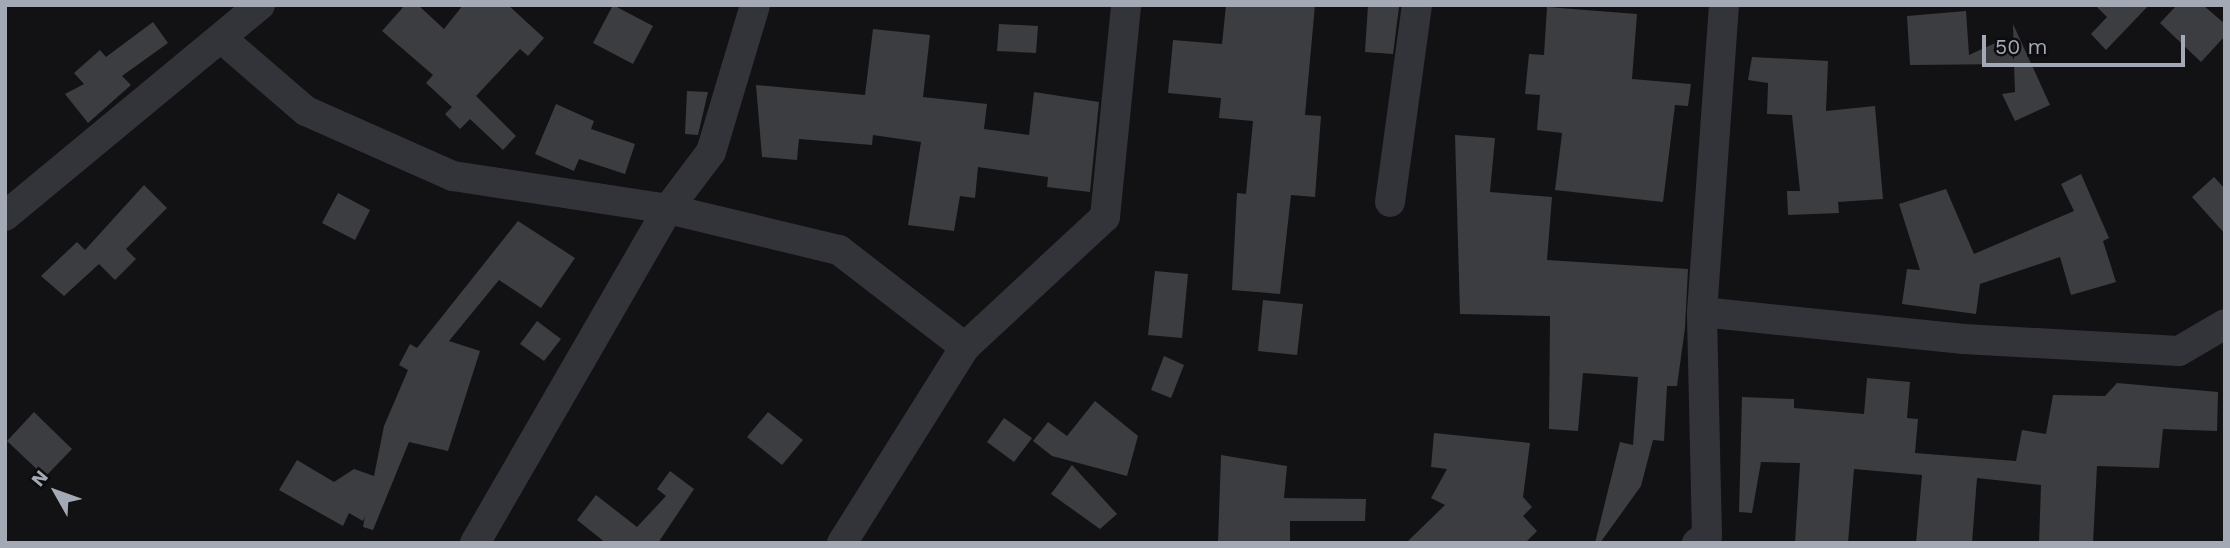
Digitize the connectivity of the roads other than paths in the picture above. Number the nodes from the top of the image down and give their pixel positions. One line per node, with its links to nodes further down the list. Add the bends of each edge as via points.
1 (260, 5): 6 (street)
2 (755, 5): 8 (street, via 711,152)
3 (1126, 5): 12 (street, via 1105,217)
4 (1417, 5): 7 (street)
5 (1724, 5): 10 (street)
6 (221, 38): 8 (street, via 306,111 453,176); 9 (street)
7 (1390, 202)
8 (668, 209): 12 (street, via 839,250); 13 (street)
9 (5, 216)
10 (1702, 312): 11 (street, via 1964,340 2179,351); 15 (street, via 1707,536)
11 (2225, 324)
12 (965, 347): 14 (street)
13 (475, 543)
14 (842, 543)
15 (1697, 543)

